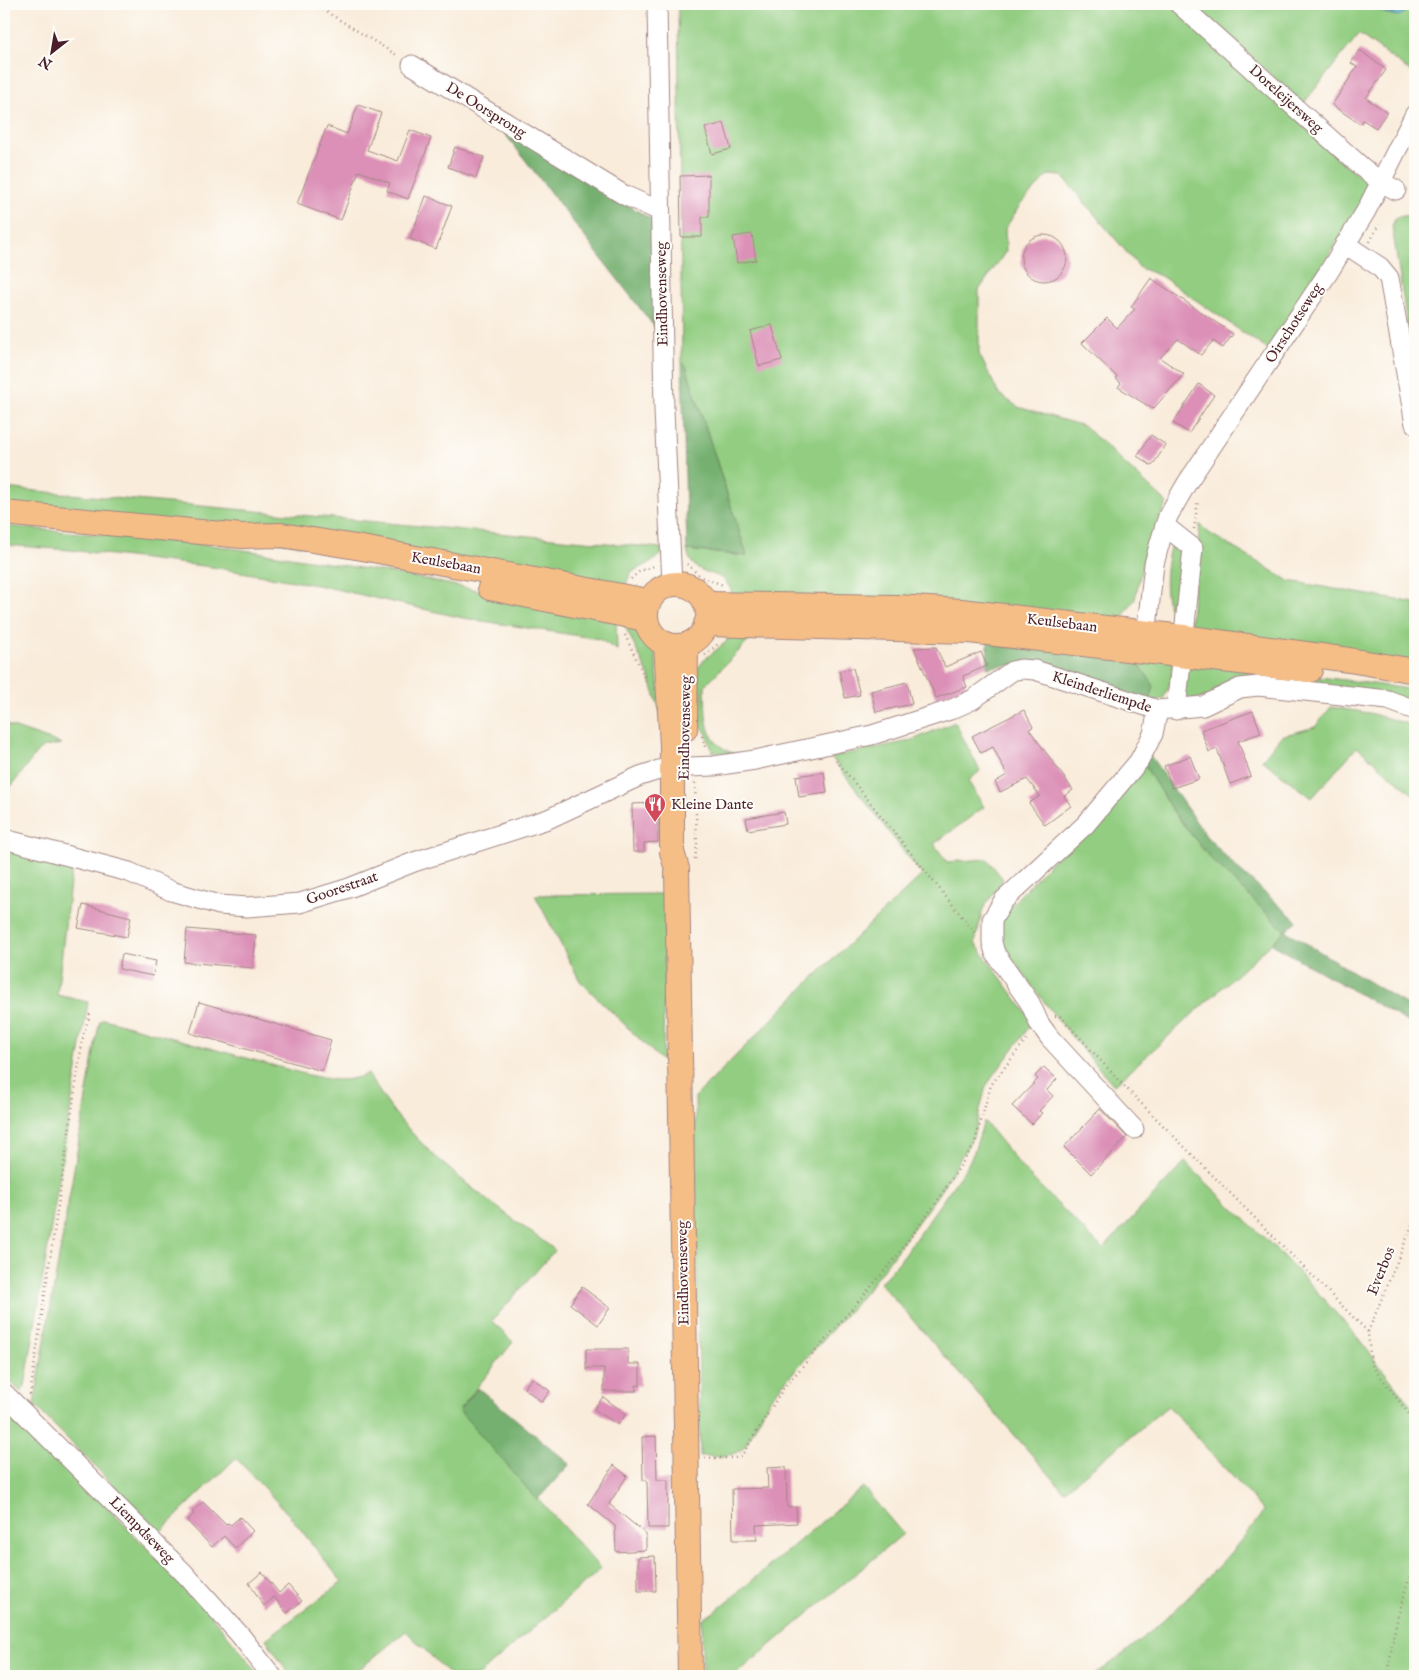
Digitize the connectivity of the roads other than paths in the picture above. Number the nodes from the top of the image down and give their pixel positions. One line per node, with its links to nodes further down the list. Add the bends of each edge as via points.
1 (657, 4): 6 (street, Eindhovenseweg)
2 (1180, 4): 5 (street, Doreleijersweg)
3 (412, 65): 6 (street, De Oorsprong, via 624,195)
4 (1415, 114): 5 (street, Oirschotseweg)
5 (1389, 186): 7 (street, Oirschotseweg)
6 (660, 211): 12 (street, Eindhovenseweg)
7 (1345, 244): 8 (street, via 1380,267 1389,278); 10 (street, Oirschotseweg, via 1187,483)
8 (1415, 424)
9 (4, 513): 11 (main road, Keulsebaan)
10 (1165, 526): 15 (street, Oirschotseweg, via 1154,564); 17 (street, via 1192,548)
11 (242, 536): 13 (main road, Keulsebaan, via 279,547); 13 (main road, Keulsebaan, via 282,535 626,596)
12 (672, 584): 13 (main road, via 657,590); 14 (main road, via 683,584 695,590)
13 (647, 610): 16 (main road, via 652,635)
14 (706, 614): 15 (main road, Keulsebaan); 16 (main road, via 701,634)
15 (1145, 642): 17 (main road, Keulsebaan)
16 (676, 644): 22 (main road, Eindhovenseweg)
17 (1182, 646): 18 (main road, Keulsebaan, via 1349,660); 19 (main road, Keulsebaan); 20 (street)
18 (1415, 671)
19 (1415, 686)
20 (1167, 710): 21 (street, Kleinderliempde, via 1203,706 1240,688 1258,686 1388,700); 22 (street, Kleinderliempde, via 1035,670 1021,669 1012,671 972,700 950,710 872,735 714,766); 24 (street, Kleinderliempde, via 1139,761 1080,830 1004,900 992,920 995,953 1050,1038)
21 (1415, 710)
22 (678, 768): 23 (street, Goorestraat, via 640,776 548,819 414,862 317,899 281,906 248,907 201,900 129,872); 27 (main road, Eindhovenseweg, via 685,843 677,869)
23 (4, 840)
24 (1134, 1129)
25 (4, 1393): 26 (street, Liempdseweg, via 185,1574)
26 (272, 1676)
27 (690, 1676)

